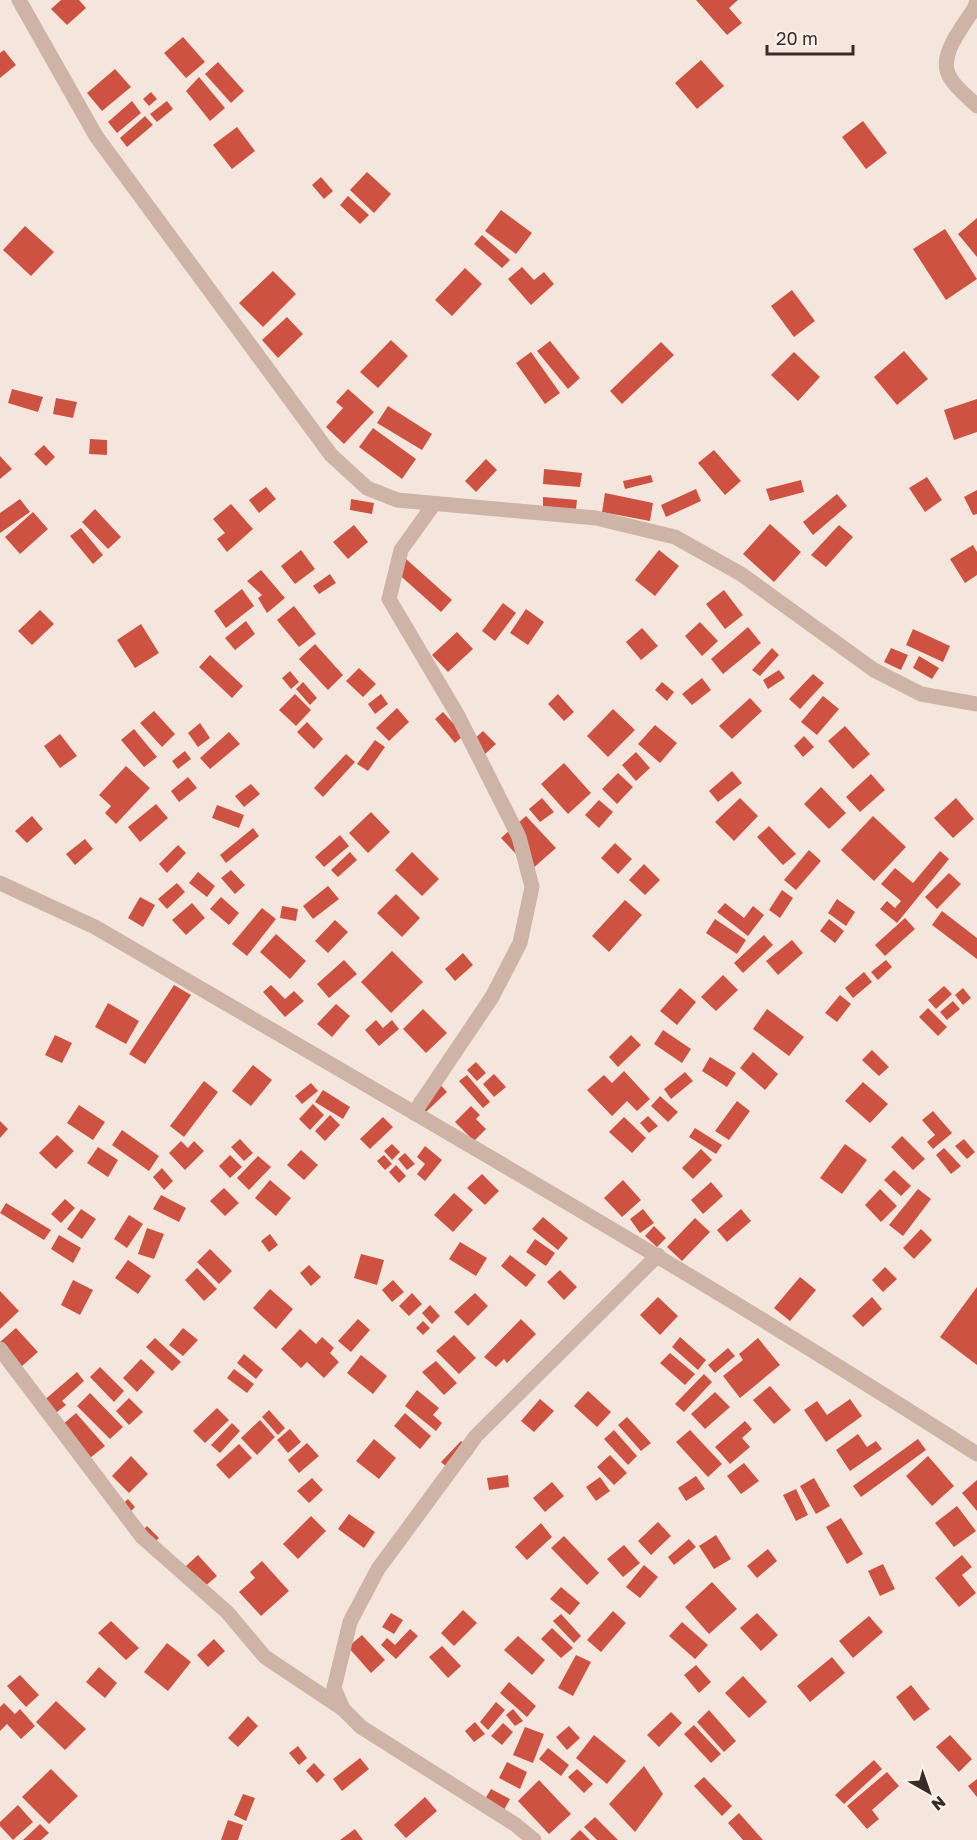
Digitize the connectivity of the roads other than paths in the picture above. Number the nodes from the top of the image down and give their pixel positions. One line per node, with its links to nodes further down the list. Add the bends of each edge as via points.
1 (19, 0): 4 (street, via 96,136 331,455 367,488 397,500)
2 (977, 0): 3 (street, via 949,51 946,65 951,80)
3 (977, 106)
4 (434, 504): 5 (street, via 596,518 675,537 741,574 873,670 921,694); 7 (street, via 401,550 389,599 457,714 519,837 532,887 520,943 492,997)
5 (977, 704)
6 (0, 883): 7 (street, via 95,927)
7 (414, 1113): 8 (street)
8 (657, 1255): 10 (street); 11 (street, via 476,1436 378,1569 350,1622 334,1688)
9 (0, 1349): 11 (street, via 141,1537 227,1612 265,1657)
10 (977, 1454)
11 (343, 1709): 12 (street, via 361,1727)
12 (534, 1840)

